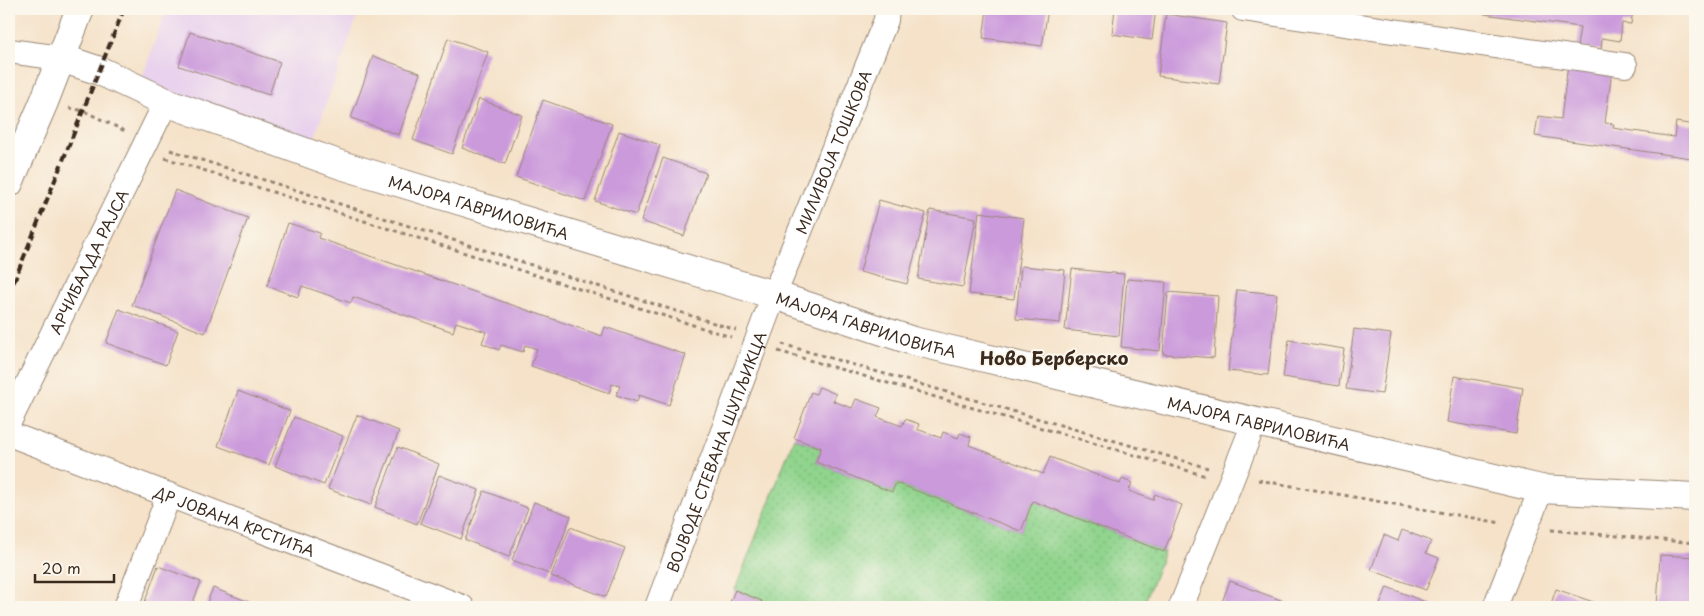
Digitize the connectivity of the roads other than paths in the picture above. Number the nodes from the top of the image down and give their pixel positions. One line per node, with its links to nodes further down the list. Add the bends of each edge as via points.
1 (80, 9): 5 (street)
2 (887, 9): 9 (street, МИЛИВОЈА ТОШКОВА, via 886,20)
3 (1243, 9): 6 (street)
4 (9, 51): 5 (street)
5 (61, 58): 7 (street, МАЈОРА ГАВРИЛОВИЋА, via 100,71); 8 (street)
6 (1626, 65)
7 (166, 102): 9 (street, МАЈОРА ГАВРИЛОВИЋА, via 341,165); 10 (street, АРЧИБАЛДА РАЈСА)
8 (9, 183)
9 (774, 295): 11 (street, МАЈОРА ГАВРИЛОВИЋА, via 913,341); 18 (street, ВОЈВОДЕ СТЕВАНА ШУПЉИКЦА)
10 (9, 422)
11 (1254, 423): 13 (street, МАЈОРА ГАВРИЛОВИЋА); 19 (street)
12 (9, 434): 14 (street, ДР ЈОВАНА КРСТИЋА)
13 (1541, 489): 15 (street, МАЈОРА ГАВРИЛОВИЋА); 20 (street)
14 (169, 495): 16 (street); 17 (street, ДР ЈОВАНА КРСТИЋА)
15 (1695, 497)
16 (126, 607)
17 (462, 607)
18 (657, 607)
19 (1181, 607)
20 (1495, 607)

